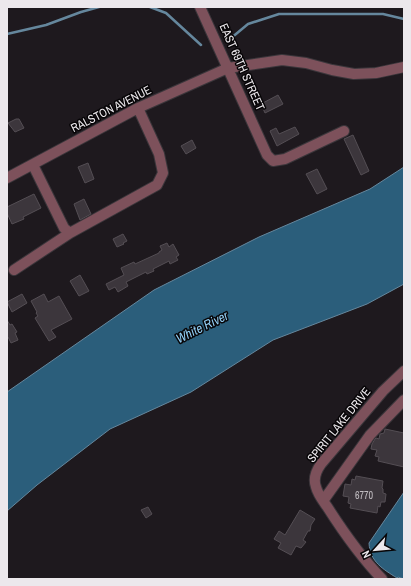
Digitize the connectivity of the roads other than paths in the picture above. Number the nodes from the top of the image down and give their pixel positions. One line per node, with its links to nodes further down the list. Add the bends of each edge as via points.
1 (200, 7): 3 (street, EAST 69TH STREET)
2 (404, 67): 3 (street, RALSTON AVENUE, via 354,74 282,60)
3 (228, 68): 4 (street, RALSTON AVENUE); 5 (street, EAST 69TH STREET, via 267,155 273,161 285,159)
4 (138, 108): 6 (street, RALSTON AVENUE); 8 (street, via 159,154 163,173 157,185)
5 (344, 131)
6 (33, 164): 7 (street, RALSTON AVENUE); 8 (street, via 64,228)
7 (7, 178)
8 (70, 233): 9 (street)
9 (14, 270)
10 (404, 371): 12 (street, SPIRIT LAKE DRIVE, via 383,391 319,468 315,486)
11 (404, 400): 12 (street, via 370,435)
12 (323, 501): 13 (street, SPIRIT LAKE DRIVE)
13 (382, 579)

